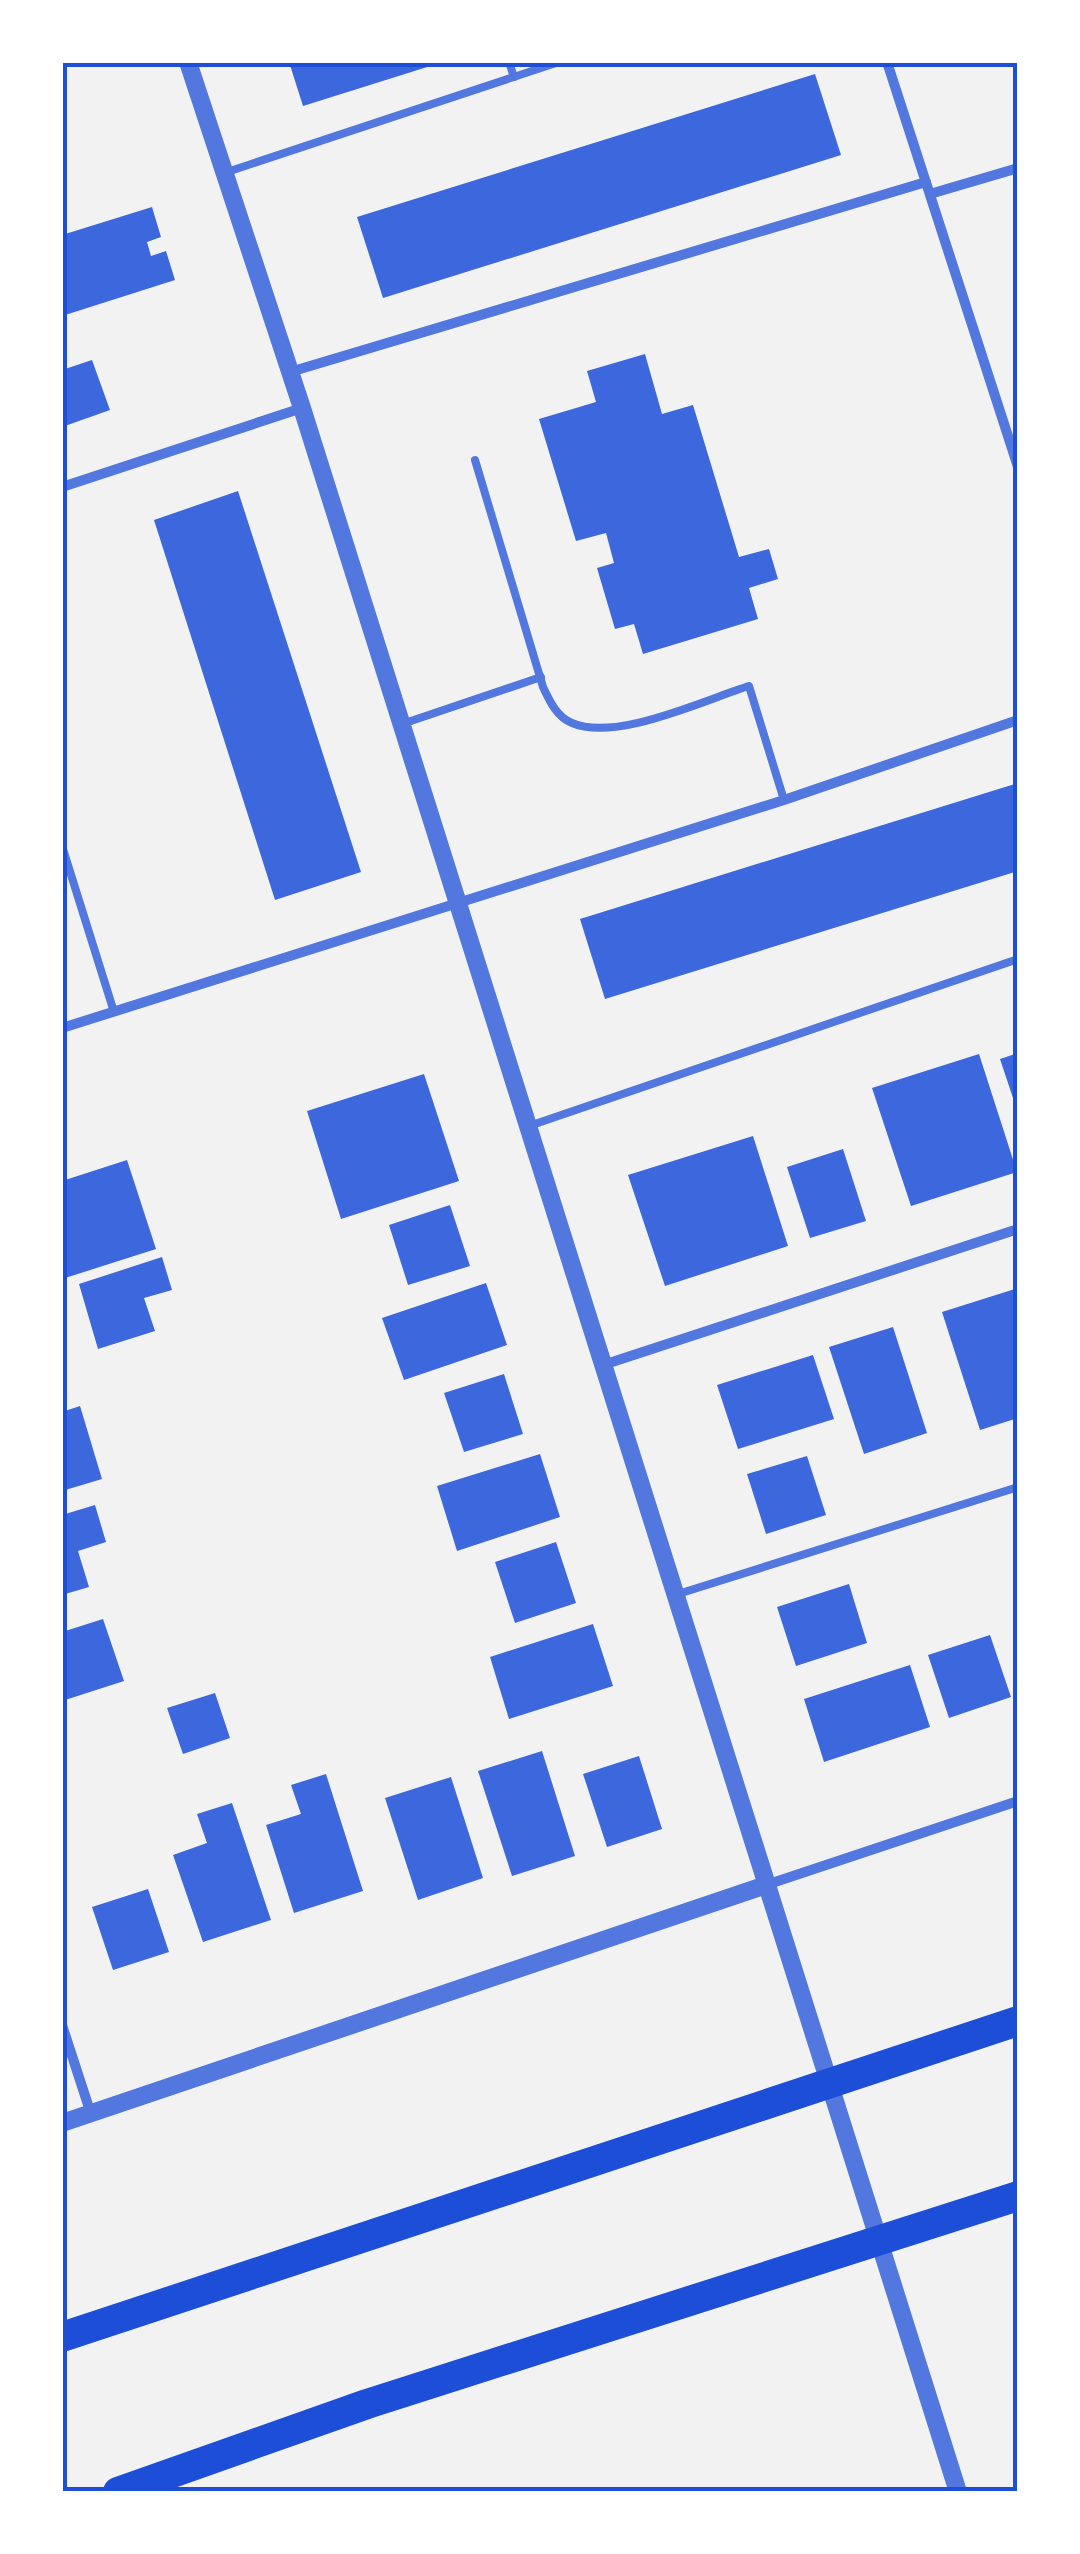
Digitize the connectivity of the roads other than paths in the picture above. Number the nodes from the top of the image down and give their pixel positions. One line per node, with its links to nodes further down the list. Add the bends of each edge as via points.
1 (188, 62): 7 (street)
2 (509, 62): 5 (lane)
3 (558, 62): 5 (lane)
4 (888, 62): 8 (street)
5 (514, 77): 7 (lane)
6 (1018, 168): 9 (street)
7 (224, 173): 10 (street)
8 (926, 182): 9 (street); 10 (street)
9 (930, 194): 13 (street)
10 (290, 372): 11 (street)
11 (302, 408): 14 (street); 17 (street)
12 (474, 460): 15 (lane)
13 (1018, 467)
14 (62, 488)
15 (541, 677): 17 (lane); 18 (lane, via 554,710 571,723 606,731 749,686)
16 (1018, 720): 18 (street)
17 (402, 724): 20 (street)
18 (784, 800): 20 (street)
19 (62, 846): 22 (lane)
20 (458, 904): 22 (street); 24 (street)
21 (1018, 960): 24 (lane)
22 (114, 1012): 23 (street)
23 (62, 1028)
24 (528, 1126): 26 (street)
25 (1018, 1229): 26 (street)
26 (603, 1364): 28 (street)
27 (1018, 1487): 28 (lane)
28 (676, 1594): 30 (street)
29 (1018, 1801): 30 (street)
30 (766, 1885): 33 (street); 38 (street)
31 (1011, 2023): 36 (highway)
32 (62, 2025): 33 (street)
33 (90, 2114): 34 (street)
34 (62, 2123)
35 (1018, 2196): 37 (highway, via 367,2404)
36 (62, 2337)
37 (118, 2492)
38 (958, 2492)

